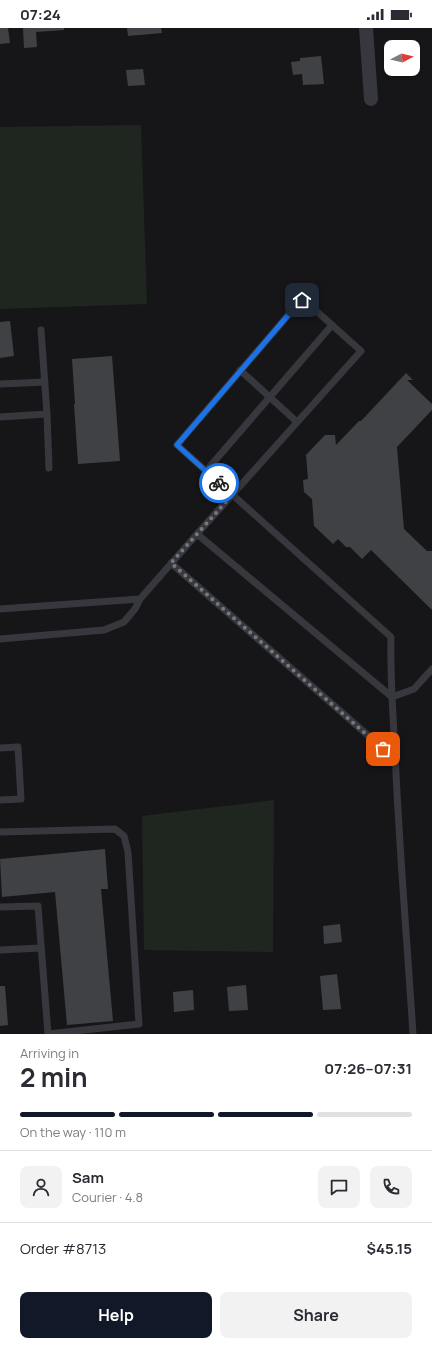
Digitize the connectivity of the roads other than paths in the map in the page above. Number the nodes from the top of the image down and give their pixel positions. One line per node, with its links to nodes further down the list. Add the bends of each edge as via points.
1 (366, 28): 2 (street)
2 (371, 99)
3 (332, 325): 5 (lane, via 302,300); 8 (lane); 11 (lane, via 361,351)
4 (41, 330): 6 (lane)
5 (240, 370): 8 (lane); 13 (lane, via 177,445)
6 (45, 382): 7 (lane); 9 (lane)
7 (0, 384)
8 (270, 397): 11 (lane); 13 (lane)
9 (47, 414): 10 (lane); 12 (lane)
10 (0, 418)
11 (298, 422): 14 (lane)
12 (49, 468)
13 (206, 471): 14 (lane)
14 (233, 494): 15 (lane); 21 (lane, via 391,637)
15 (197, 534): 16 (lane); 21 (lane)
16 (171, 563): 17 (lane); 23 (lane)
17 (140, 599): 18 (lane); 19 (lane, via 124,622 104,630)
18 (0, 609)
19 (0, 639)
20 (432, 669): 21 (lane, via 414,689)
21 (392, 697): 23 (lane)
22 (0, 748): 24 (lane, via 18,747 21,799)
23 (395, 759): 30 (lane)
24 (0, 800)
25 (0, 832): 29 (lane, via 115,829 124,836 128,852 139,1024)
26 (0, 907): 27 (lane, via 38,906)
27 (41, 948): 28 (lane); 29 (lane)
28 (0, 950)
29 (48, 1034)
30 (413, 1034)

